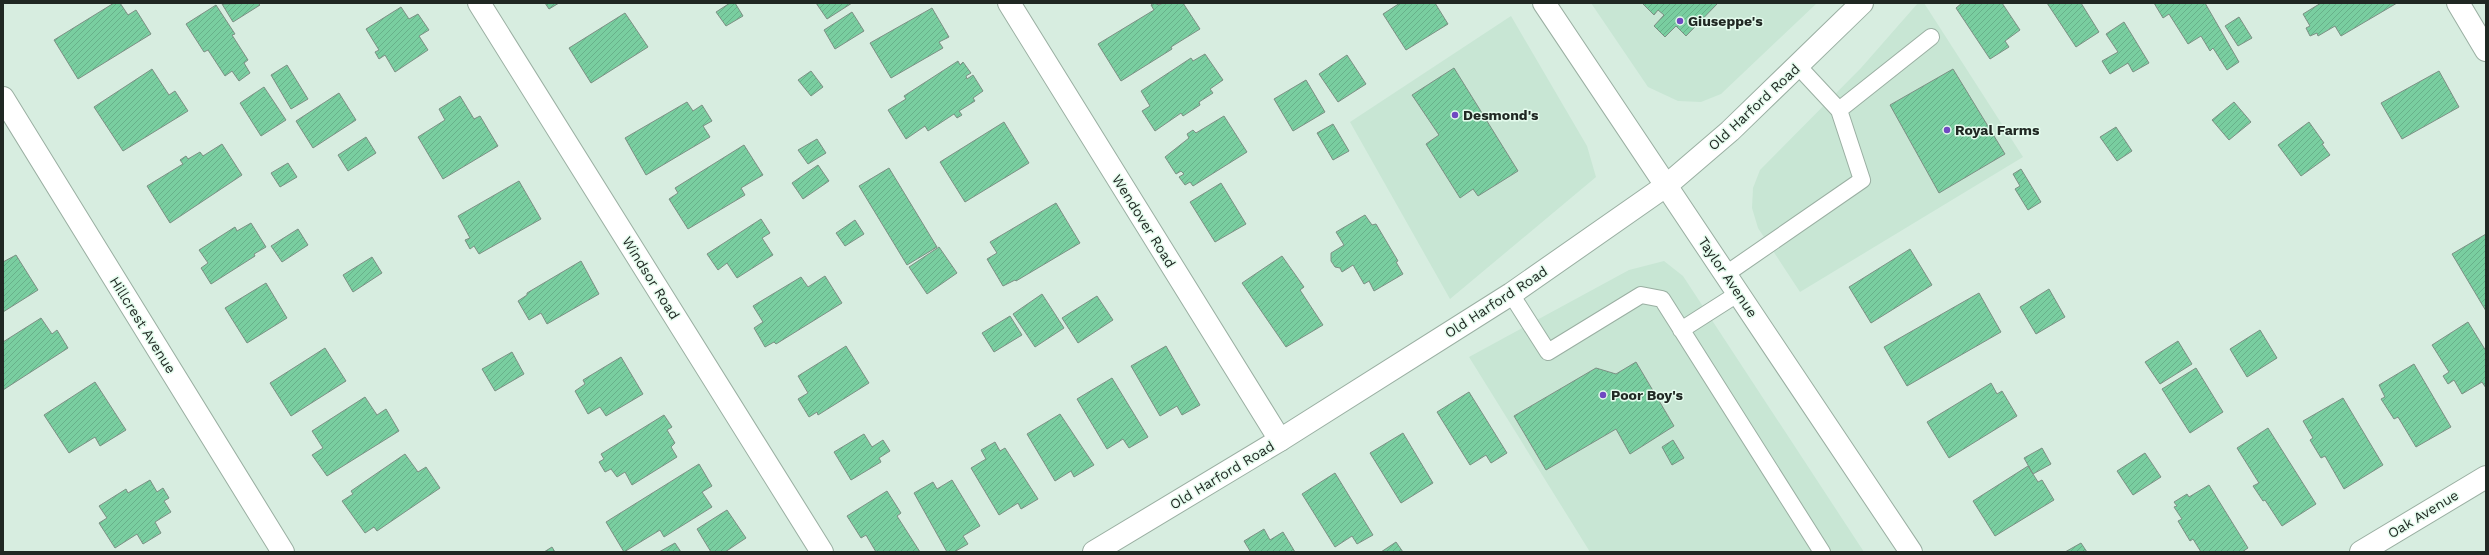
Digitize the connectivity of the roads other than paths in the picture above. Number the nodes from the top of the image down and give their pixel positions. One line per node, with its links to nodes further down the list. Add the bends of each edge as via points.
1 (479, 3): 19 (street, Windsor Road)
2 (1009, 3): 16 (street, Wendover Road)
3 (1544, 3): 11 (street, Taylor Avenue)
4 (1862, 3): 8 (street, Old Harford Road)
5 (2458, 3): 7 (street)
6 (1931, 37): 10 (lane)
7 (2486, 50)
8 (1798, 66): 10 (lane); 11 (street, Old Harford Road, via 1730,131)
9 (3, 98): 18 (street, Hillcrest Avenue)
10 (1839, 110): 12 (lane, via 1862,180)
11 (1667, 185): 12 (street, Taylor Avenue); 14 (street, Old Harford Road)
12 (1726, 274): 13 (street, Taylor Avenue)
13 (1739, 293): 15 (lane); 22 (street, Taylor Avenue)
14 (1511, 294): 15 (lane, via 1548,352 1641,295 1662,299); 16 (street, Old Harford Road)
15 (1681, 330): 21 (lane)
16 (1280, 440): 20 (street, Old Harford Road)
17 (2486, 477): 23 (street, Oak Avenue)
18 (283, 552)
19 (822, 552)
20 (1094, 552)
21 (1822, 552)
22 (1911, 552)
23 (2361, 552)

